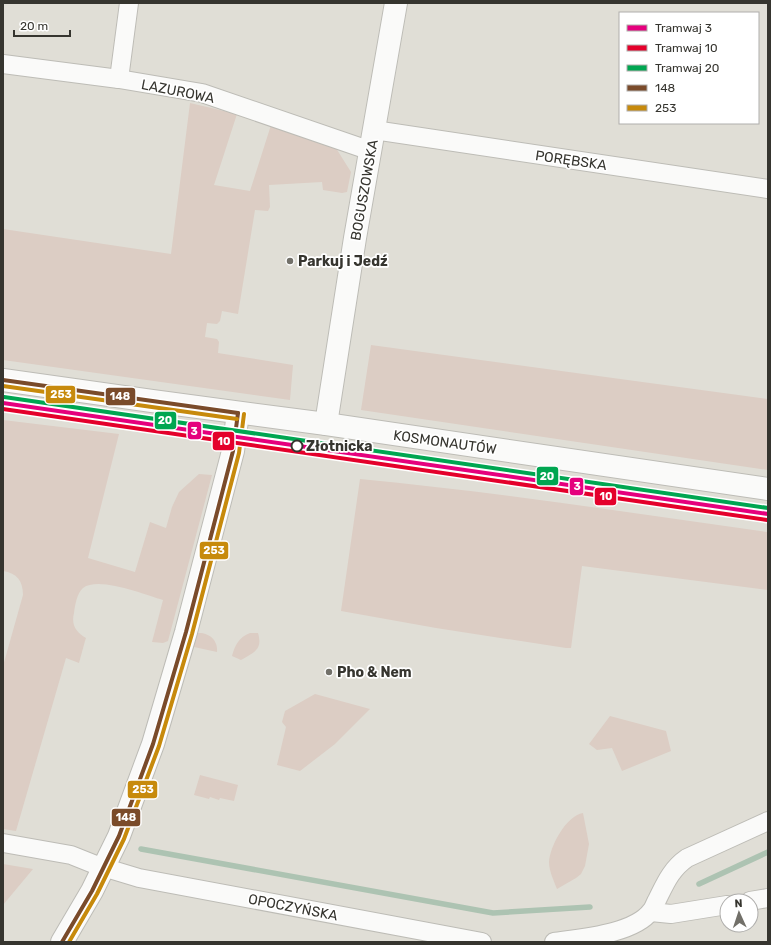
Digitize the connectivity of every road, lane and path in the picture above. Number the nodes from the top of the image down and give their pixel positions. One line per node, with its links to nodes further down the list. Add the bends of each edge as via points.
1 (129, 3): 4 (street)
2 (396, 3): 5 (street, BOGUSZOWSKA)
3 (3, 64): 4 (street, LAZUROWA)
4 (118, 79): 5 (street, LAZUROWA, via 202,93)
5 (372, 140): 6 (street, PORĘBSKA); 9 (street, BOGUSZOWSKA)
6 (768, 189)
7 (3, 380): 8 (street, KOSMONAUTÓW)
8 (238, 413): 9 (street, KOSMONAUTÓW); 13 (street, via 233,451 160,724 121,830)
9 (326, 424): 10 (street, KOSMONAUTÓW)
10 (768, 490)
11 (768, 821): 15 (street, via 679,863 672,871)
12 (3, 843): 13 (street, OPOCZYŃSKA, via 71,855)
13 (104, 868): 16 (street); 17 (street, OPOCZYŃSKA, via 139,878)
14 (719, 906): 15 (street, via 670,914)
15 (651, 912): 18 (street, via 635,924 615,932)
16 (62, 942)
17 (482, 942)
18 (554, 942)

